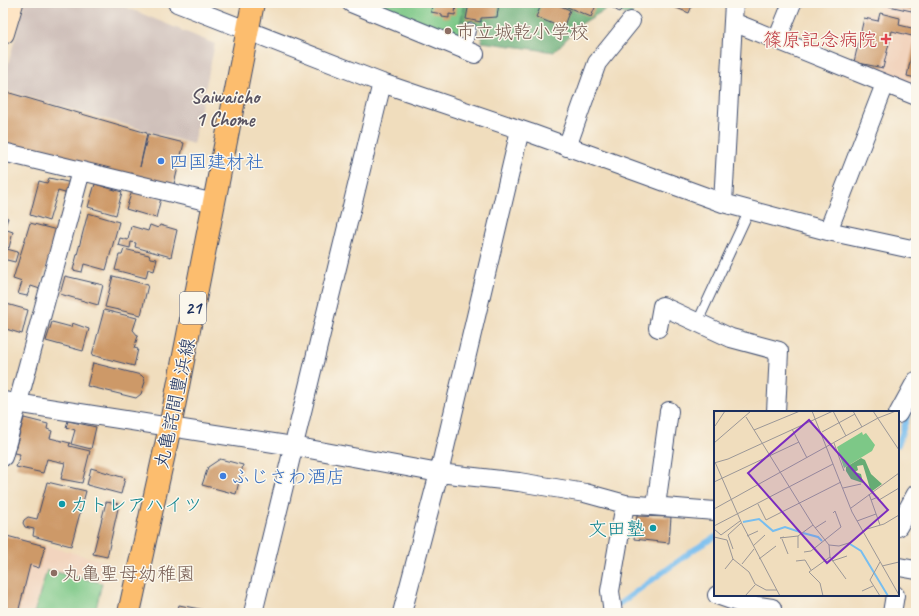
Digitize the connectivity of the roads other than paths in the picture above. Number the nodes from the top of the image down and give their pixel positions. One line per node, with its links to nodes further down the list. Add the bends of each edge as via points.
1 (12, 3): 11 (street)
2 (177, 3): 10 (street)
3 (253, 3): 10 (main road, 丸亀詫間豊浜線 / 21)
4 (351, 3): 13 (street)
5 (734, 3): 8 (street)
6 (792, 3): 12 (street)
7 (631, 21): 18 (street, via 597,63)
8 (733, 22): 12 (street); 22 (street)
9 (472, 28): 13 (lane)
10 (248, 30): 14 (street); 21 (main road, 丸亀詫間豊浜線 / 21)
11 (3, 33)
12 (777, 40): 15 (street)
13 (470, 53)
14 (382, 83): 17 (street); 34 (street)
15 (885, 84): 16 (street); 24 (street)
16 (916, 96)
17 (520, 130): 18 (street); 36 (street)
18 (567, 147): 22 (street)
19 (3, 152): 20 (street)
20 (81, 171): 21 (street); 29 (street)
21 (214, 203): 33 (main road, 丸亀詫間豊浜線 / 21)
22 (723, 203): 23 (street)
23 (749, 211): 24 (street); 26 (lane)
24 (828, 231): 25 (street)
25 (916, 250)
26 (697, 323): 27 (street, via 662,306); 30 (street, via 731,338 779,351)
27 (658, 328)
28 (916, 381): 32 (street)
29 (11, 402): 33 (street); 35 (street)
30 (776, 411)
31 (669, 412): 39 (street)
32 (899, 412)
33 (170, 427): 34 (street); 45 (main road, 丸亀詫間豊浜線 / 21)
34 (293, 446): 36 (street); 46 (street)
35 (3, 457)
36 (439, 473): 38 (street, via 563,489); 47 (street)
37 (916, 494): 41 (street)
38 (625, 504): 39 (street); 48 (street, via 611,595)
39 (656, 506): 40 (street)
40 (714, 511)
41 (899, 525)
42 (721, 596): 44 (street, via 740,603)
43 (895, 596): 49 (street)
44 (773, 605)
45 (129, 613)
46 (254, 613)
47 (402, 613)
48 (613, 613)
49 (892, 613)

